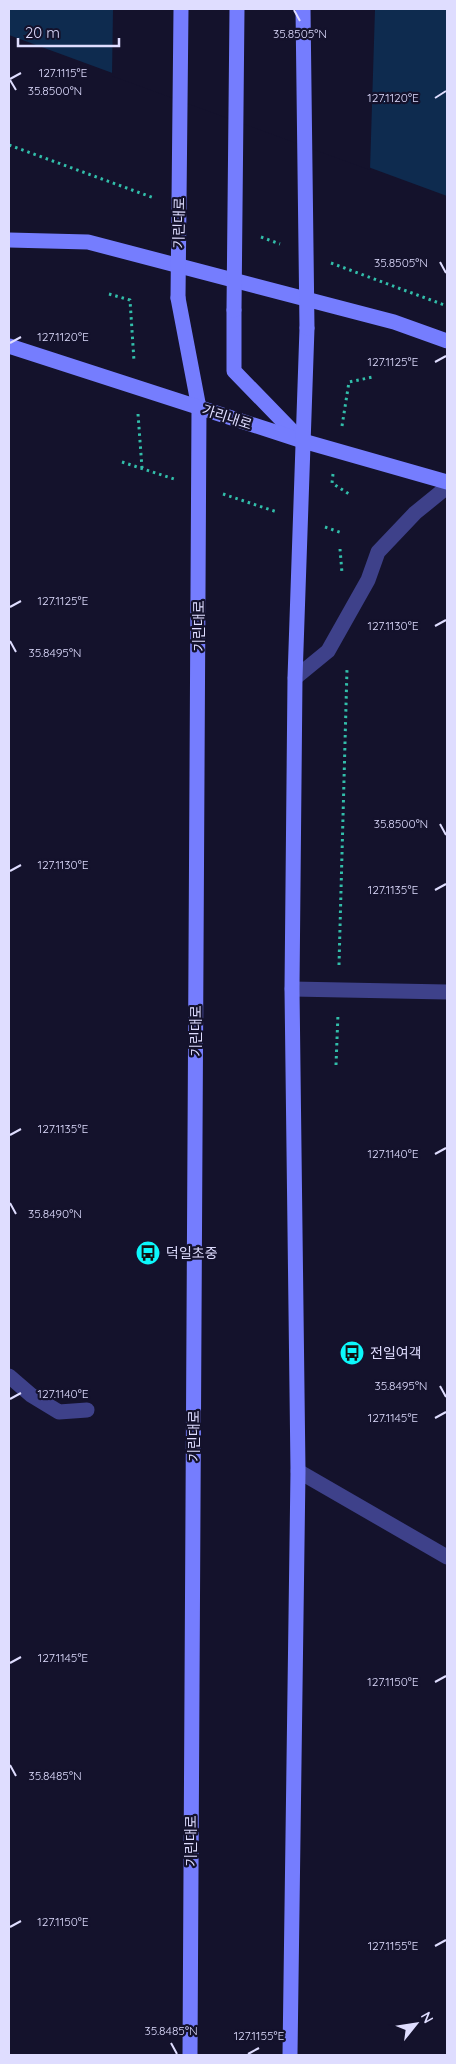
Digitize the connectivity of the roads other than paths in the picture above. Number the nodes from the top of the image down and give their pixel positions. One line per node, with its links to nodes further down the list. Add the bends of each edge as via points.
1 (182, 9): 7 (street, 기린대로, bridge, via 178,298)
2 (238, 9): 8 (street, bridge, via 234,372)
3 (303, 9): 8 (street, bridge, via 307,328)
4 (9, 240): 5 (street, via 88,242 394,322)
5 (447, 341)
6 (9, 346): 7 (street, 가리내로)
7 (199, 408): 8 (street, 가리내로); 18 (street, 기린대로)
8 (303, 442): 9 (street, 가리내로); 11 (street)
9 (447, 482)
10 (447, 487): 11 (street, via 415,513 378,552 368,580 328,652)
11 (295, 678): 12 (street)
12 (292, 989): 13 (street); 16 (street)
13 (447, 992)
14 (9, 1376): 15 (street, via 31,1395 59,1412)
15 (87, 1410)
16 (298, 1471): 17 (street); 19 (street)
17 (447, 1557)
18 (190, 2055)
19 (290, 2055)

